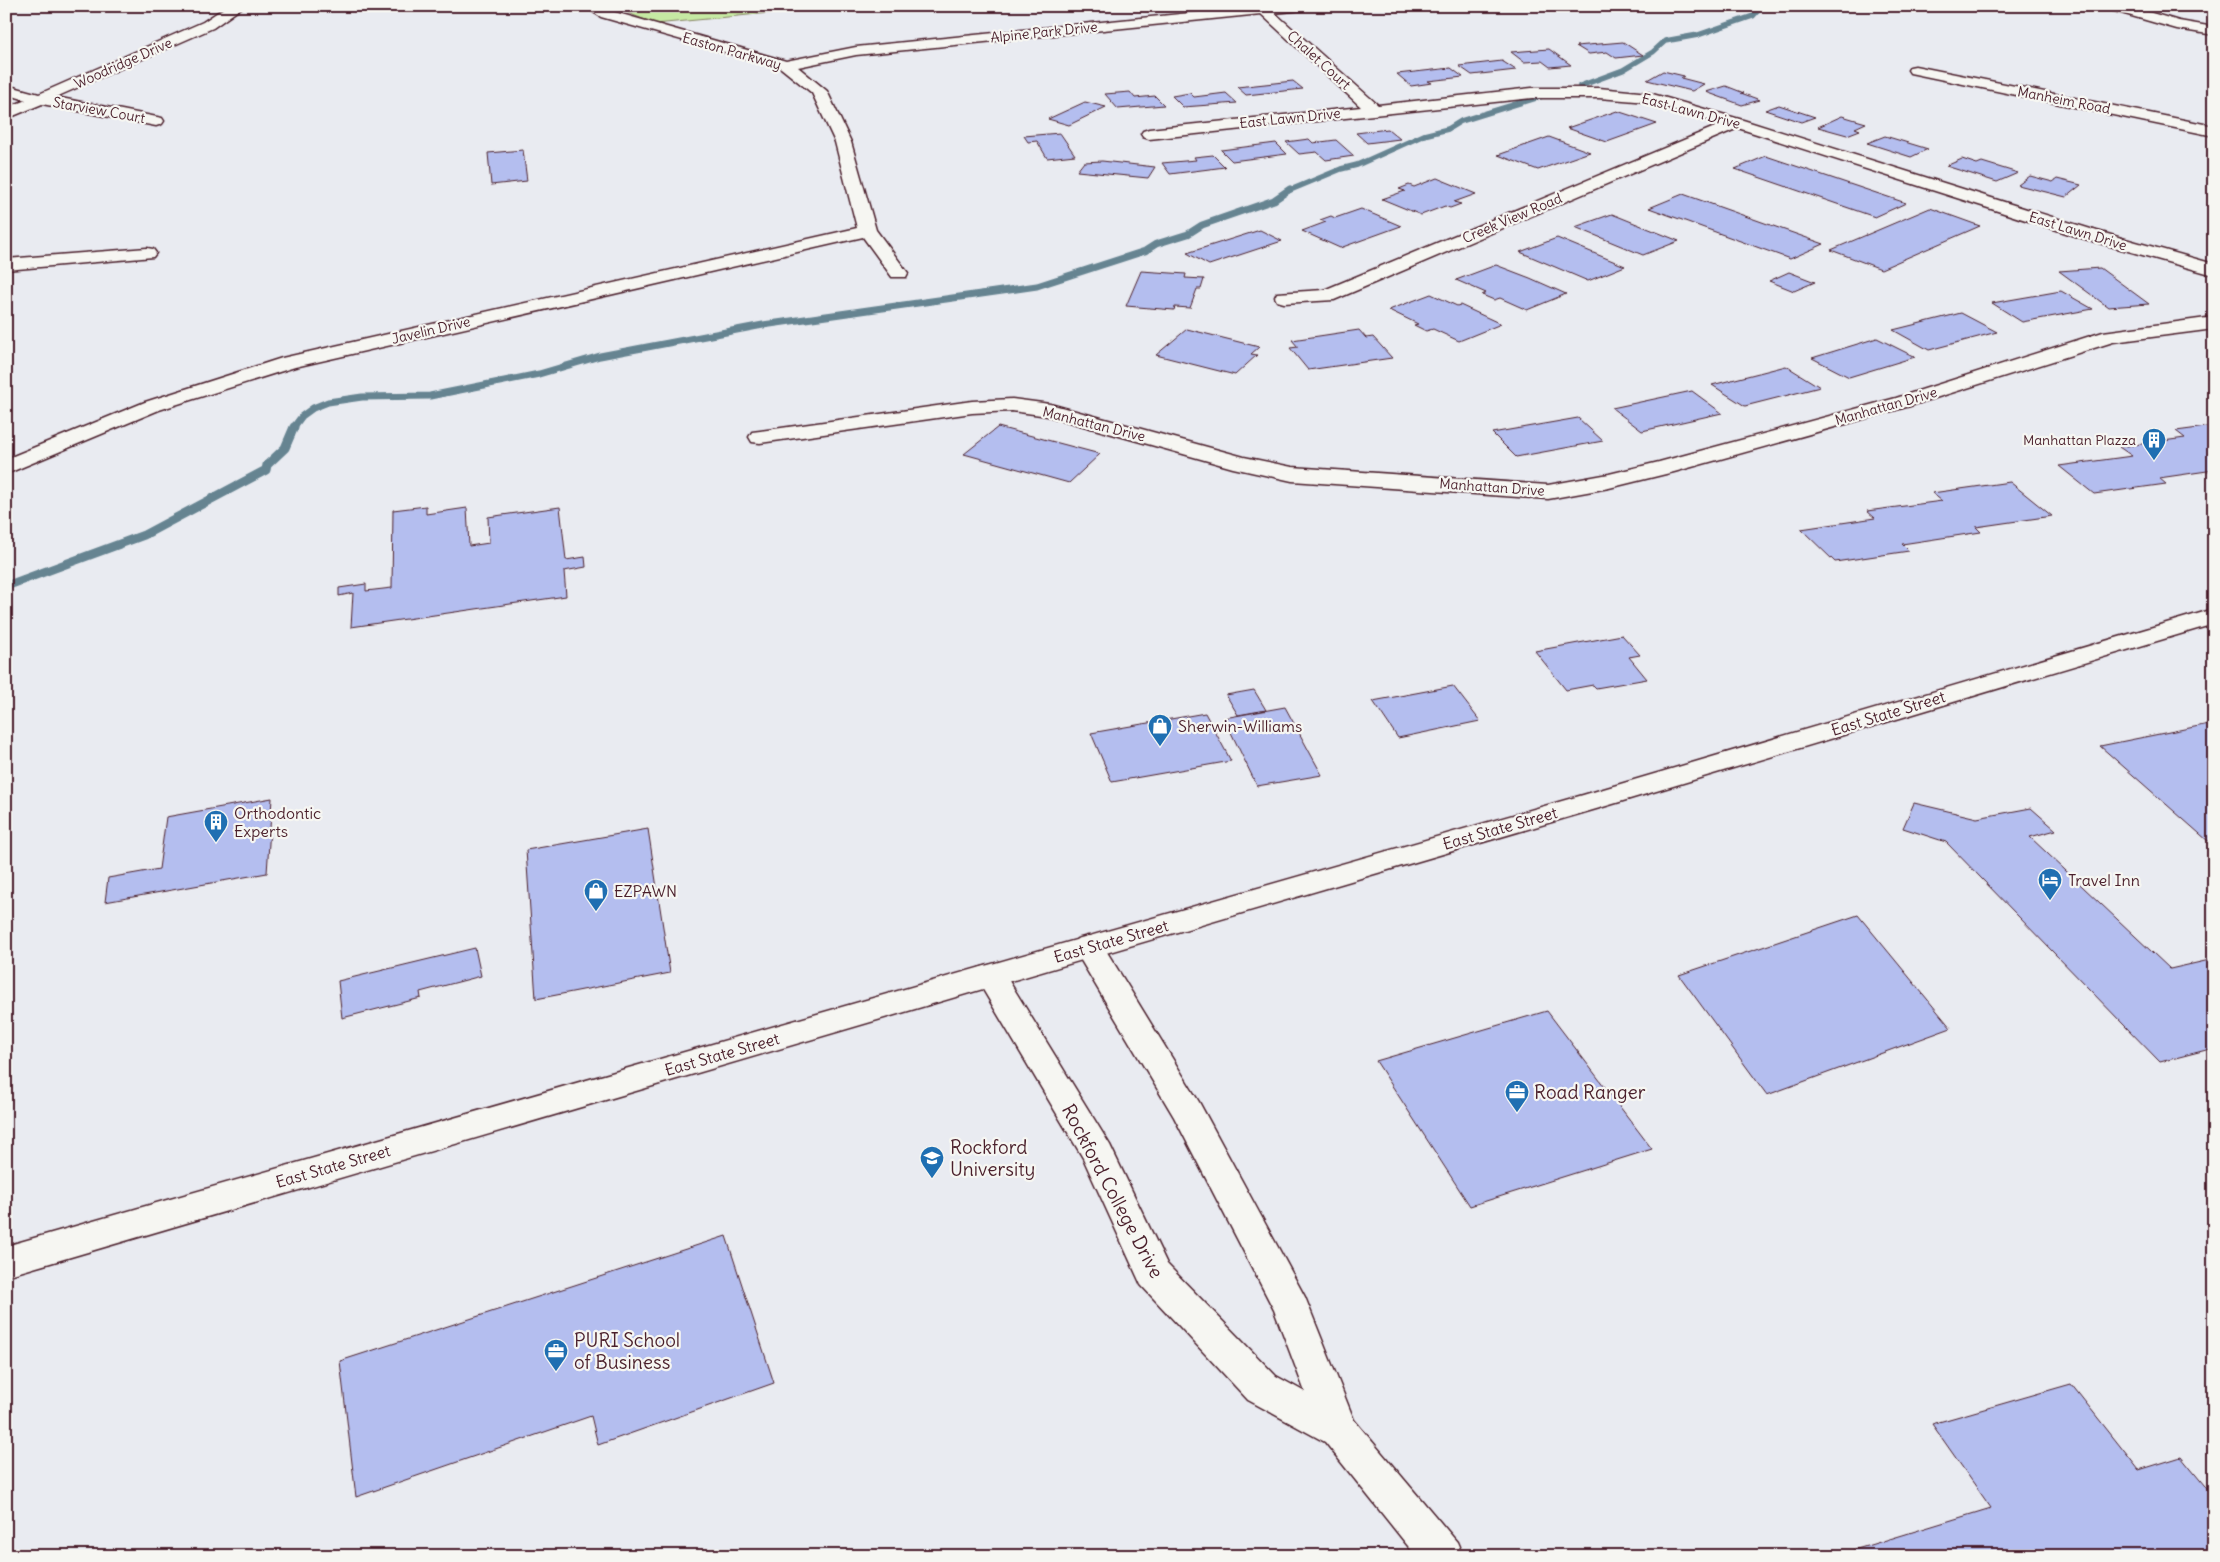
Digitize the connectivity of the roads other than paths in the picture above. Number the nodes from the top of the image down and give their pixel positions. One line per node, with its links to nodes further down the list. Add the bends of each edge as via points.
1 (237, 6): 10 (street, Woodridge Drive, via 208,25)
2 (591, 6): 7 (street, Easton Parkway, via 606,14)
3 (1302, 6): 5 (street, Alpine Park Drive)
4 (2112, 6): 6 (street, via 2177,25)
5 (1264, 10): 7 (street, Alpine Park Drive, via 856,51); 11 (street, Chalet Court)
6 (2214, 31)
7 (786, 65): 17 (street, Easton Parkway, via 819,91 843,142)
8 (1915, 70): 15 (street, Manheim Road)
9 (6, 88): 10 (street, Starview Court)
10 (41, 99): 12 (street, Woodridge Drive); 13 (street, Starview Court)
11 (1373, 109): 14 (street, East Lawn Drive, via 1532,92 1599,92 1649,98); 16 (street, East Lawn Drive)
12 (6, 114)
13 (156, 120)
14 (1737, 123): 20 (street, East Lawn Drive, via 2091,236); 22 (street, Creek View Road, via 1327,296)
15 (2214, 130)
16 (1149, 134)
17 (867, 231): 21 (street, Easton Parkway); 25 (street, Javelin Drive, via 289,362 152,406)
18 (147, 253): 19 (street)
19 (6, 265)
20 (2214, 270)
21 (900, 273)
22 (1284, 297)
23 (2214, 323): 24 (street, Manhattan Drive, via 2110,336 1903,402 1666,467 1548,492 1292,474 1050,410 1012,405 972,406)
24 (760, 437)
25 (6, 467)
26 (2214, 616): 27 (street, East State Street)
27 (1088, 947): 28 (street, East State Street); 30 (street, Rockford College Drive, via 1187,1111 1292,1308)
28 (990, 976): 29 (street, East State Street); 30 (street, Rockford College Drive, via 1098,1154 1154,1274 1262,1388)
29 (6, 1261)
30 (1339, 1430): 31 (street, Rockford College Drive)
31 (1442, 1556)

